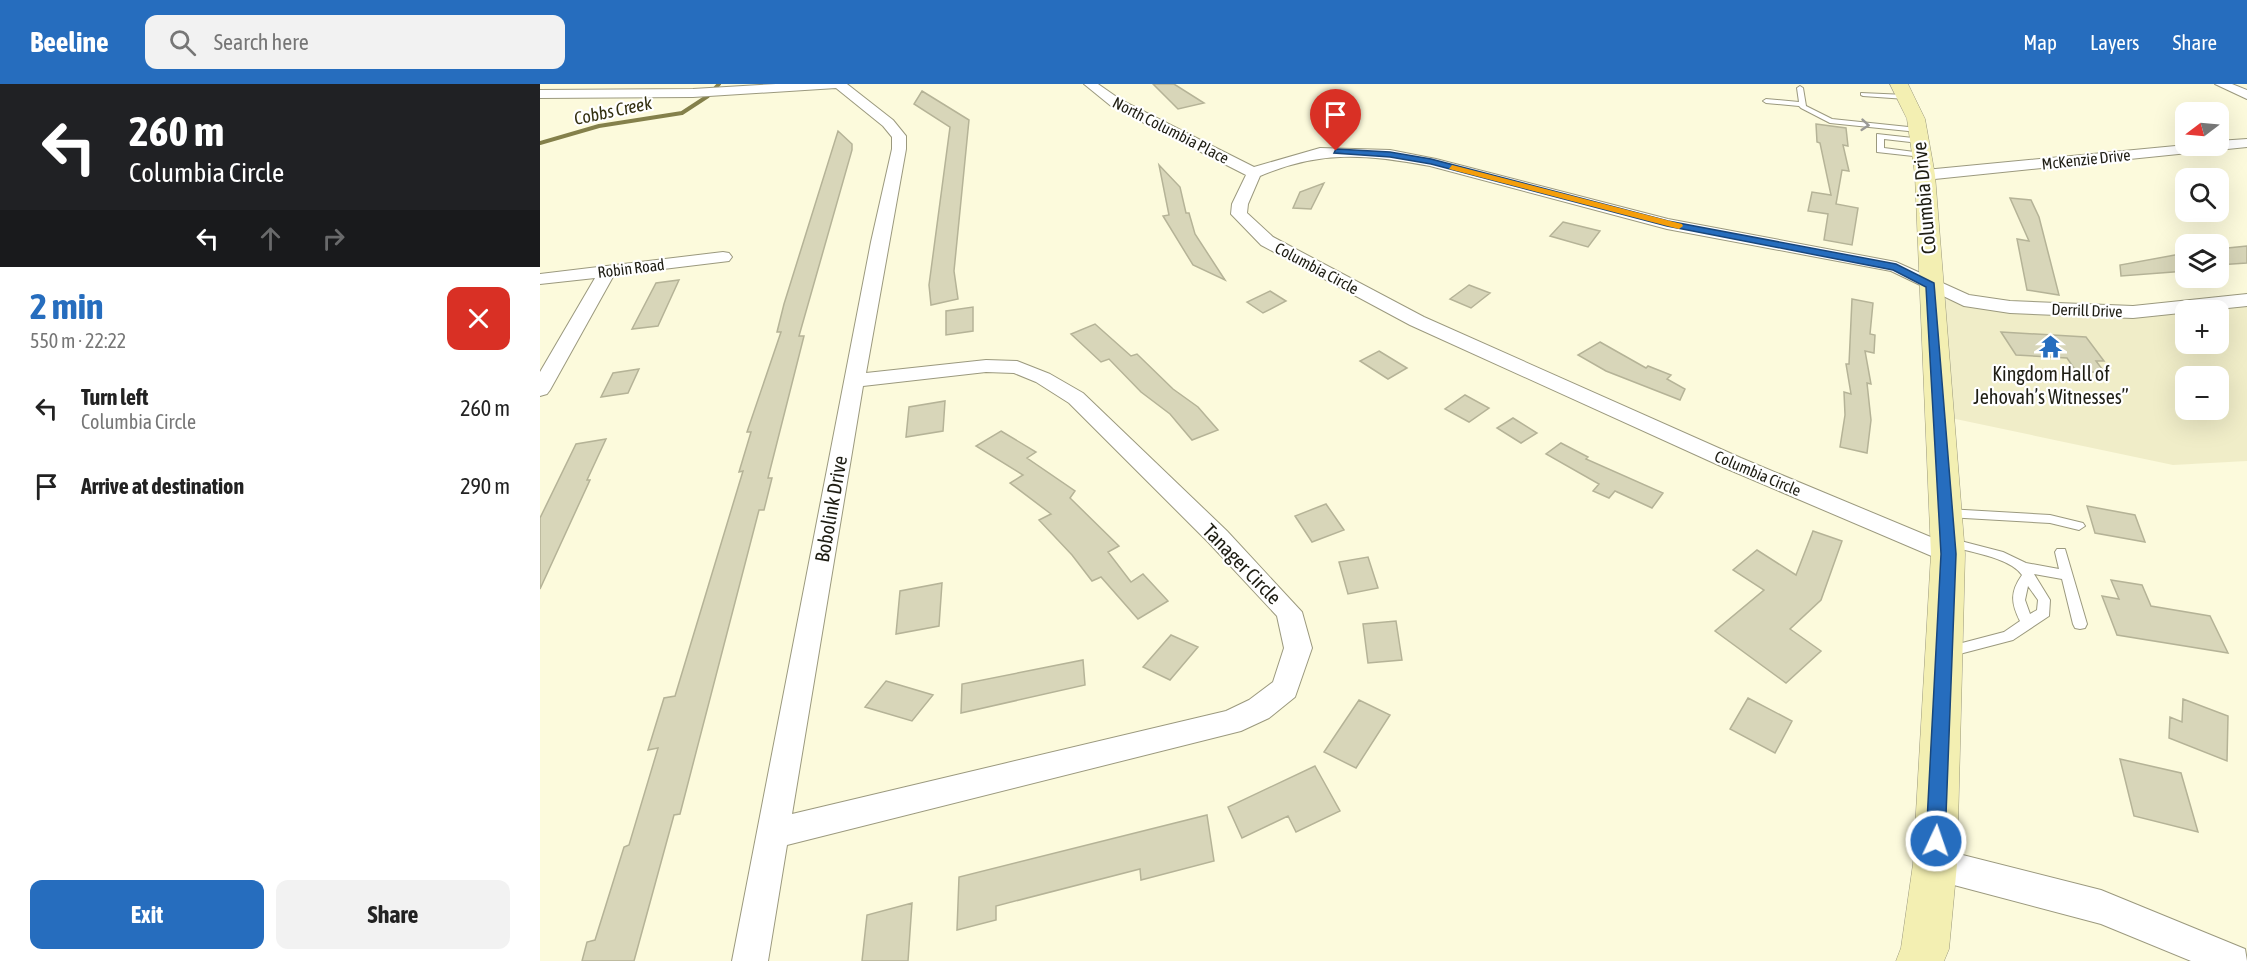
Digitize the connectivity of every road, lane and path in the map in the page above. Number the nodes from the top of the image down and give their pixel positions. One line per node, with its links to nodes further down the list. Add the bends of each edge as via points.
1 (617, 84): 7 (street)
2 (839, 84): 7 (street, via 693,93); 22 (street, Bobolink Drive, via 899,136)
3 (1090, 84): 16 (street, North Columbia Place, via 1116,104)
4 (2221, 84): 10 (street)
5 (1800, 88): 12 (lane)
6 (1902, 91): 8 (lane); 15 (main road, Columbia Drive)
7 (598, 93): 9 (street); 13 (street)
8 (1863, 93)
9 (540, 94)
10 (2247, 95)
11 (1766, 101): 12 (lane)
12 (1802, 104): 15 (lane, one-way to 15, via 1830,121)
13 (558, 107)
14 (2247, 143): 15 (street, McKenzie Drive)
15 (1921, 150): 15 (lane, via 1880,136 1880,150); 20 (main road, Columbia Drive)
16 (1254, 173): 20 (street, via 1320,152 1390,154 1667,224 1896,267); 25 (street, Columbia Circle, via 1239,214 1267,241 1417,321 1733,463)
17 (723, 257): 18 (street, Robin Road)
18 (608, 270): 19 (street, Robin Road); 23 (street)
19 (540, 279)
20 (1931, 285): 21 (street, Derrill Drive, via 1964,300 2010,307 2145,311); 25 (main road, Columbia Drive)
21 (2247, 300)
22 (855, 381): 32 (street, Bobolink Drive); 32 (street, Tanager Circle, via 986,366 1017,367 1052,383 1076,398 1289,612 1298,648 1285,688 1260,709 1232,722)
23 (540, 390)
24 (2079, 526): 25 (lane, via 2050,519)
25 (1947, 536): 27 (lane, via 1999,555); 31 (main road, Columbia Drive)
26 (2061, 552): 28 (lane)
27 (2026, 572): 28 (lane); 29 (lane, via 2018,590 2018,603); 29 (lane, via 2044,600 2044,612)
28 (2066, 575): 30 (lane)
29 (2028, 623): 31 (lane, via 2008,636)
30 (2080, 624)
31 (1944, 653): 33 (main road, Columbia Drive)
32 (774, 833): 34 (street, Bobolink Drive)
33 (1935, 864): 35 (main road, Columbia Drive, via 1925,949); 36 (street, via 2101,908)
34 (750, 961)
35 (1920, 961)
36 (2233, 961)

